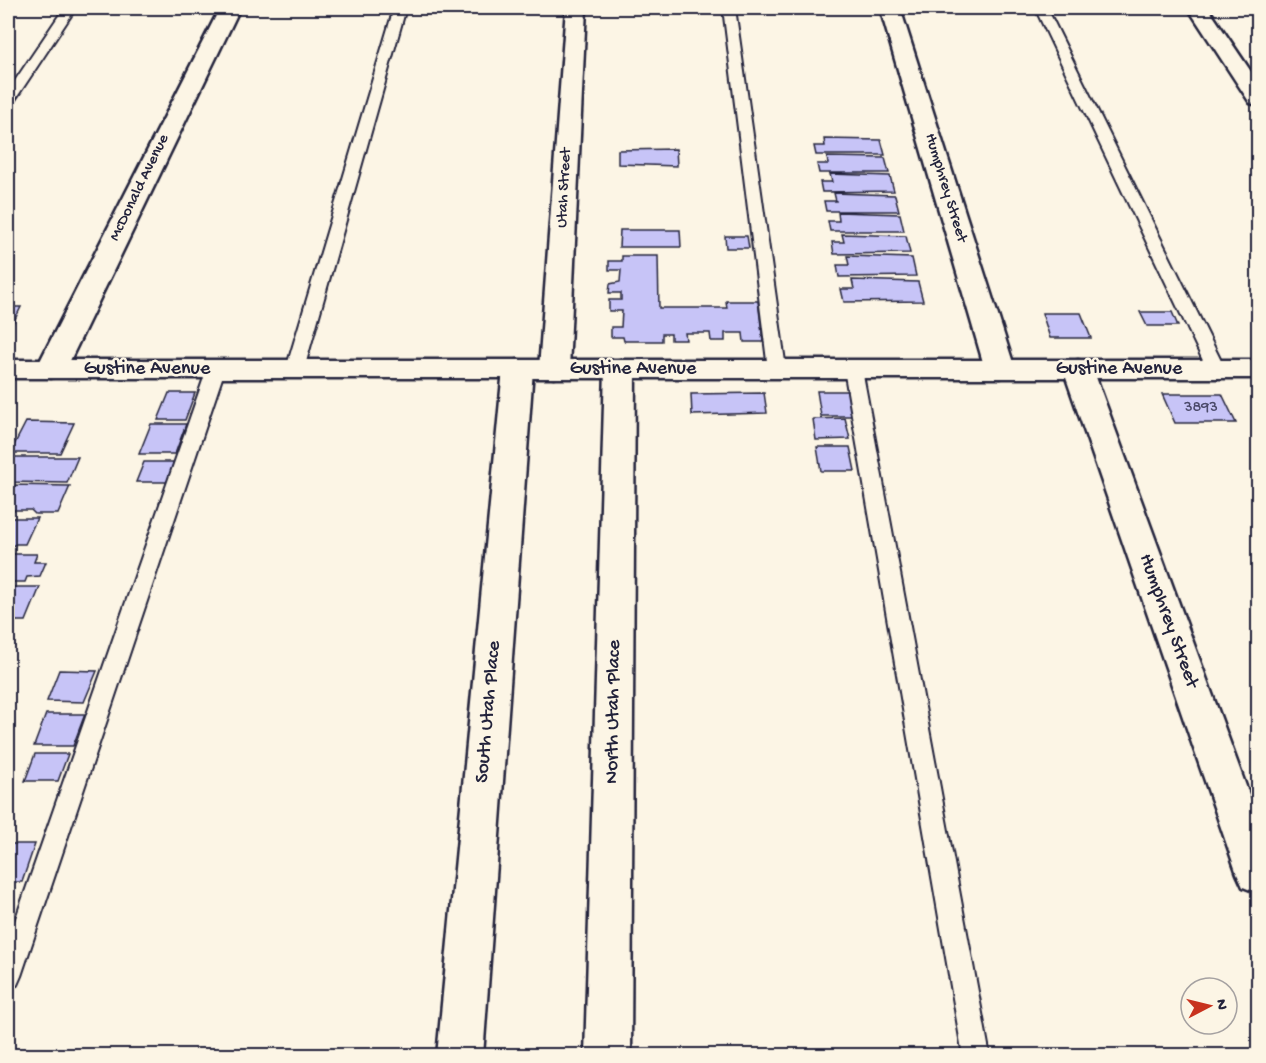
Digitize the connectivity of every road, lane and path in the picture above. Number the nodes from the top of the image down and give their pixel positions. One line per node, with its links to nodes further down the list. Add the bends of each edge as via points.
1 (70, 8): 10 (lane)
2 (230, 8): 12 (street, McDonald Avenue)
3 (400, 8): 14 (lane)
4 (576, 8): 15 (street, Utah Street)
5 (729, 8): 17 (lane)
6 (890, 8): 19 (street, Humphrey Street)
7 (1041, 8): 21 (lane)
8 (1198, 8): 9 (street)
9 (1258, 98)
10 (8, 100)
11 (8, 369): 12 (street, Gustine Avenue)
12 (51, 369): 13 (street, Gustine Avenue)
13 (216, 369): 14 (street, Gustine Avenue); 24 (lane)
14 (295, 369): 15 (street, Gustine Avenue)
15 (536, 369): 16 (street, Gustine Avenue); 25 (street, South Utah Place)
16 (620, 369): 17 (street, Gustine Avenue); 26 (street, North Utah Place)
17 (777, 369): 18 (street, Gustine Avenue)
18 (853, 369): 19 (street, Gustine Avenue); 27 (lane)
19 (1000, 369): 20 (street, Gustine Avenue)
20 (1078, 369): 21 (street, Gustine Avenue); 23 (street, Humphrey Street)
21 (1216, 369): 22 (street, Gustine Avenue)
22 (1258, 369)
23 (1258, 874)
24 (8, 976)
25 (459, 1056)
26 (608, 1056)
27 (977, 1056)

